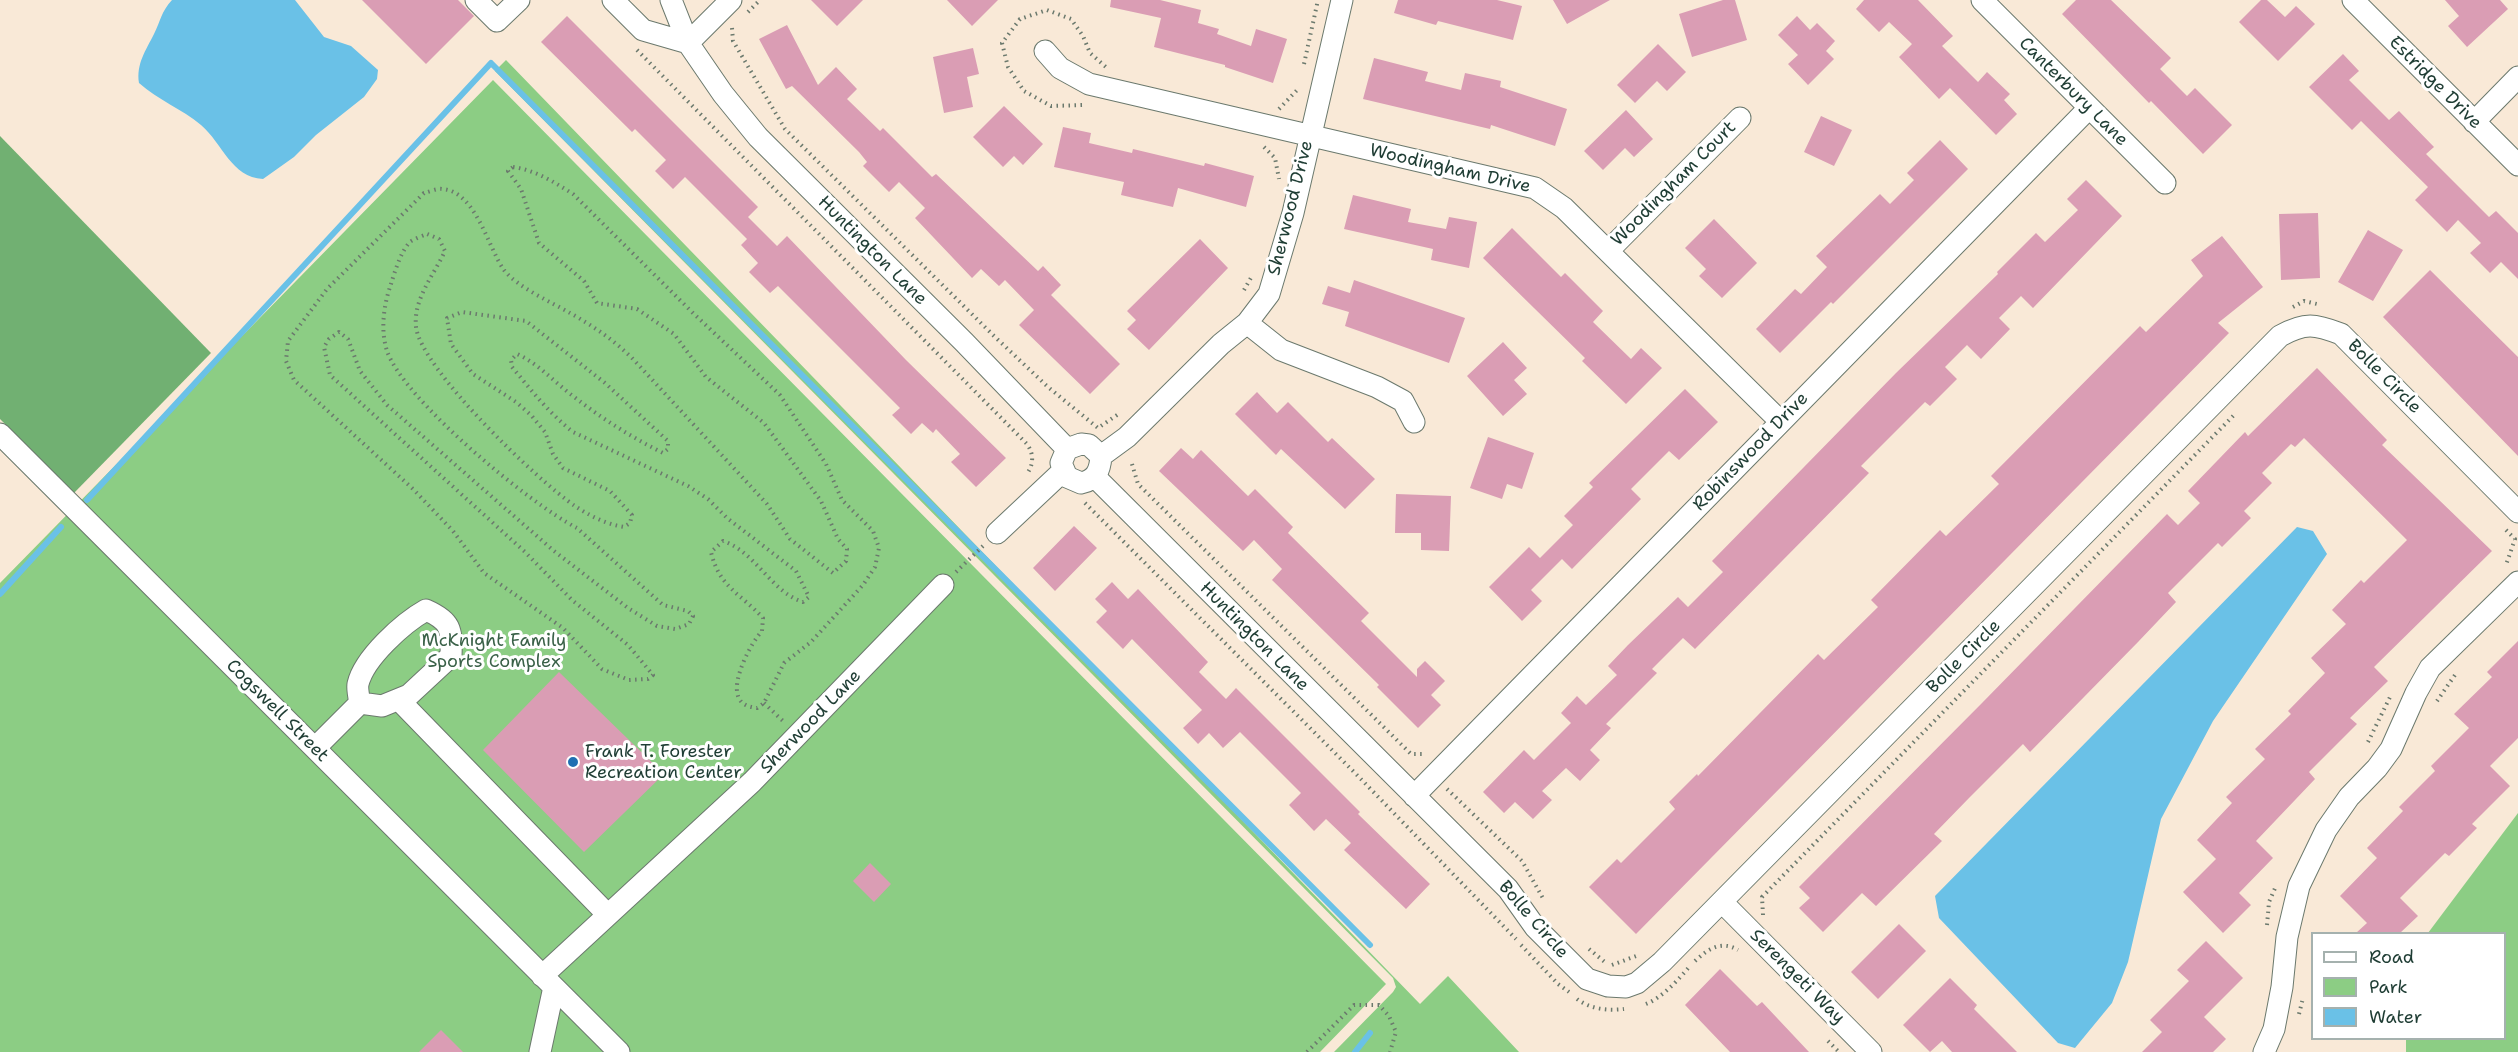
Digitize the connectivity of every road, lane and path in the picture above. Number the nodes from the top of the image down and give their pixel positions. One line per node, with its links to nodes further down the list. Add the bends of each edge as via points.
1 (476, 0): 2 (street, via 497,21)
2 (519, 0)
3 (613, 0): 12 (street, via 643,30)
4 (670, 0): 12 (street, Huntington Lane)
5 (760, 0): 10 (path)
6 (1318, 0): 15 (path)
7 (1342, 0): 23 (street, Sherwood Drive)
8 (1982, 0): 20 (street, Canterbury Lane)
9 (2353, 0): 22 (street, Estridge Drive)
10 (738, 7): 12 (street)
11 (739, 22): 33 (path, via 731,29 733,41 785,129 1048,387 1098,428)
12 (688, 43): 37 (street, Huntington Lane, via 758,137)
13 (1045, 51): 23 (street, Woodingham Drive, via 1060,68 1089,84)
14 (1107, 68): 19 (path, via 1090,53 1071,19 1047,10 1020,19 1002,43 1008,67 1024,91 1051,106)
15 (1303, 68)
16 (2518, 77): 22 (street)
17 (1300, 79): 18 (path, via 1298,90 1280,109)
18 (1268, 106)
19 (1092, 107)
20 (2089, 108): 26 (street, Canterbury Lane); 35 (street, Robinswood Drive)
21 (1740, 118): 28 (street, Woodingham Court)
22 (2474, 122): 25 (street, Estridge Drive)
23 (1310, 136): 28 (street, Woodingham Drive, via 1535,188 1564,208); 31 (street, Sherwood Drive, via 1269,294)
24 (1263, 146): 27 (path, via 1275,158 1279,179)
25 (2518, 165)
26 (2165, 183)
27 (1276, 190)
28 (1608, 250): 35 (street, Woodingham Drive)
29 (1252, 274): 30 (path)
30 (1242, 294)
31 (1247, 322): 34 (street, via 1281,350 1377,387 1402,401); 38 (street, Sherwood Drive, via 1127,437)
32 (2242, 407): 64 (path, via 1762,897)
33 (1123, 411)
34 (1414, 422)
35 (1781, 422): 58 (street, Robinswood Drive)
36 (0, 434): 56 (street, Cogswell Street)
37 (1067, 449): 38 (street, via 1089,445); 40 (street, via 1061,463)
38 (1101, 456): 41 (street)
39 (1132, 464): 57 (path, via 1138,484)
40 (1063, 471): 41 (street, via 1081,483); 44 (street)
41 (1095, 477): 58 (street, Huntington Lane)
42 (2518, 512): 61 (street, Bolle Circle, via 2341,334 2320,326 2300,325 2280,336)
43 (2498, 522): 46 (path, via 2515,539)
44 (992, 538): 45 (path)
45 (964, 564)
46 (2512, 576): 76 (street, via 2430,668 2391,749 2326,830 2299,885 2274,1029)
47 (943, 585): 54 (street, Sherwood Lane)
48 (2458, 671): 53 (path)
49 (2393, 691): 55 (path)
50 (399, 700): 51 (street, via 382,706); 51 (street, via 451,656 452,634 443,618 426,610 410,619 374,655 358,685); 63 (street)
51 (360, 703): 56 (street)
52 (764, 703): 52 (path, via 757,708 746,706 738,696 737,682 753,640 762,631 763,618 725,585 711,552 723,541 730,544 756,563 792,599 802,602 809,597 796,571 688,486 573,432 561,422 512,367 511,360 517,354 632,438 663,453 668,449 668,441 613,390 526,321 462,312 447,318 451,344 473,374 531,415 545,432 563,468 610,491 632,514 630,523 624,527 609,524 576,507 536,475 458,393 430,358 416,329 416,312 445,251 439,239 427,234 410,243 395,270 383,308 387,350 402,379 435,415 507,479 577,528 663,605 688,611 693,616 689,624 675,629 657,626 554,551 387,405 360,371 348,339 339,332 324,347 330,375 525,552 572,600 628,645 653,675 629,680 602,669 563,628 484,573 453,531 413,489 294,380 286,361 288,340 327,289 424,193 441,189 456,194 478,216 505,271 538,297 615,341 766,504 790,539 833,573 846,561 847,549 838,539 821,501 764,423 706,377 674,334 637,309 597,303 584,281 540,243 521,189 508,171 513,167 524,169 573,194 780,395 826,464 842,500 873,531 879,548 875,567 811,642 784,663); 54 (path)
53 (2432, 708)
54 (797, 735): 63 (street, Sherwood Lane, via 752,783)
55 (2368, 743)
56 (315, 748): 68 (street, Cogswell Street)
57 (1411, 754)
58 (1414, 796): 61 (street, Bolle Circle, via 1508,889 1535,927 1587,979 1608,986 1637,983)
59 (1458, 802): 62 (path, via 1522,861)
60 (2279, 881): 65 (path, via 2269,902)
61 (1722, 902): 75 (street, Serengeti Way)
62 (1545, 903)
63 (609, 915): 68 (street, Sherwood Lane)
64 (1763, 918)
65 (2266, 936)
66 (1583, 945): 67 (path, via 1610,966)
67 (1641, 954)
68 (548, 982): 71 (street); 72 (street, Cogswell Street)
69 (2303, 995): 70 (path)
70 (2298, 1018)
71 (540, 1052)
72 (619, 1052)
73 (1307, 1052): 74 (path, via 1354,1005 1379,1005 1396,1032)
74 (1390, 1052)
75 (1871, 1052)
76 (2265, 1052)

